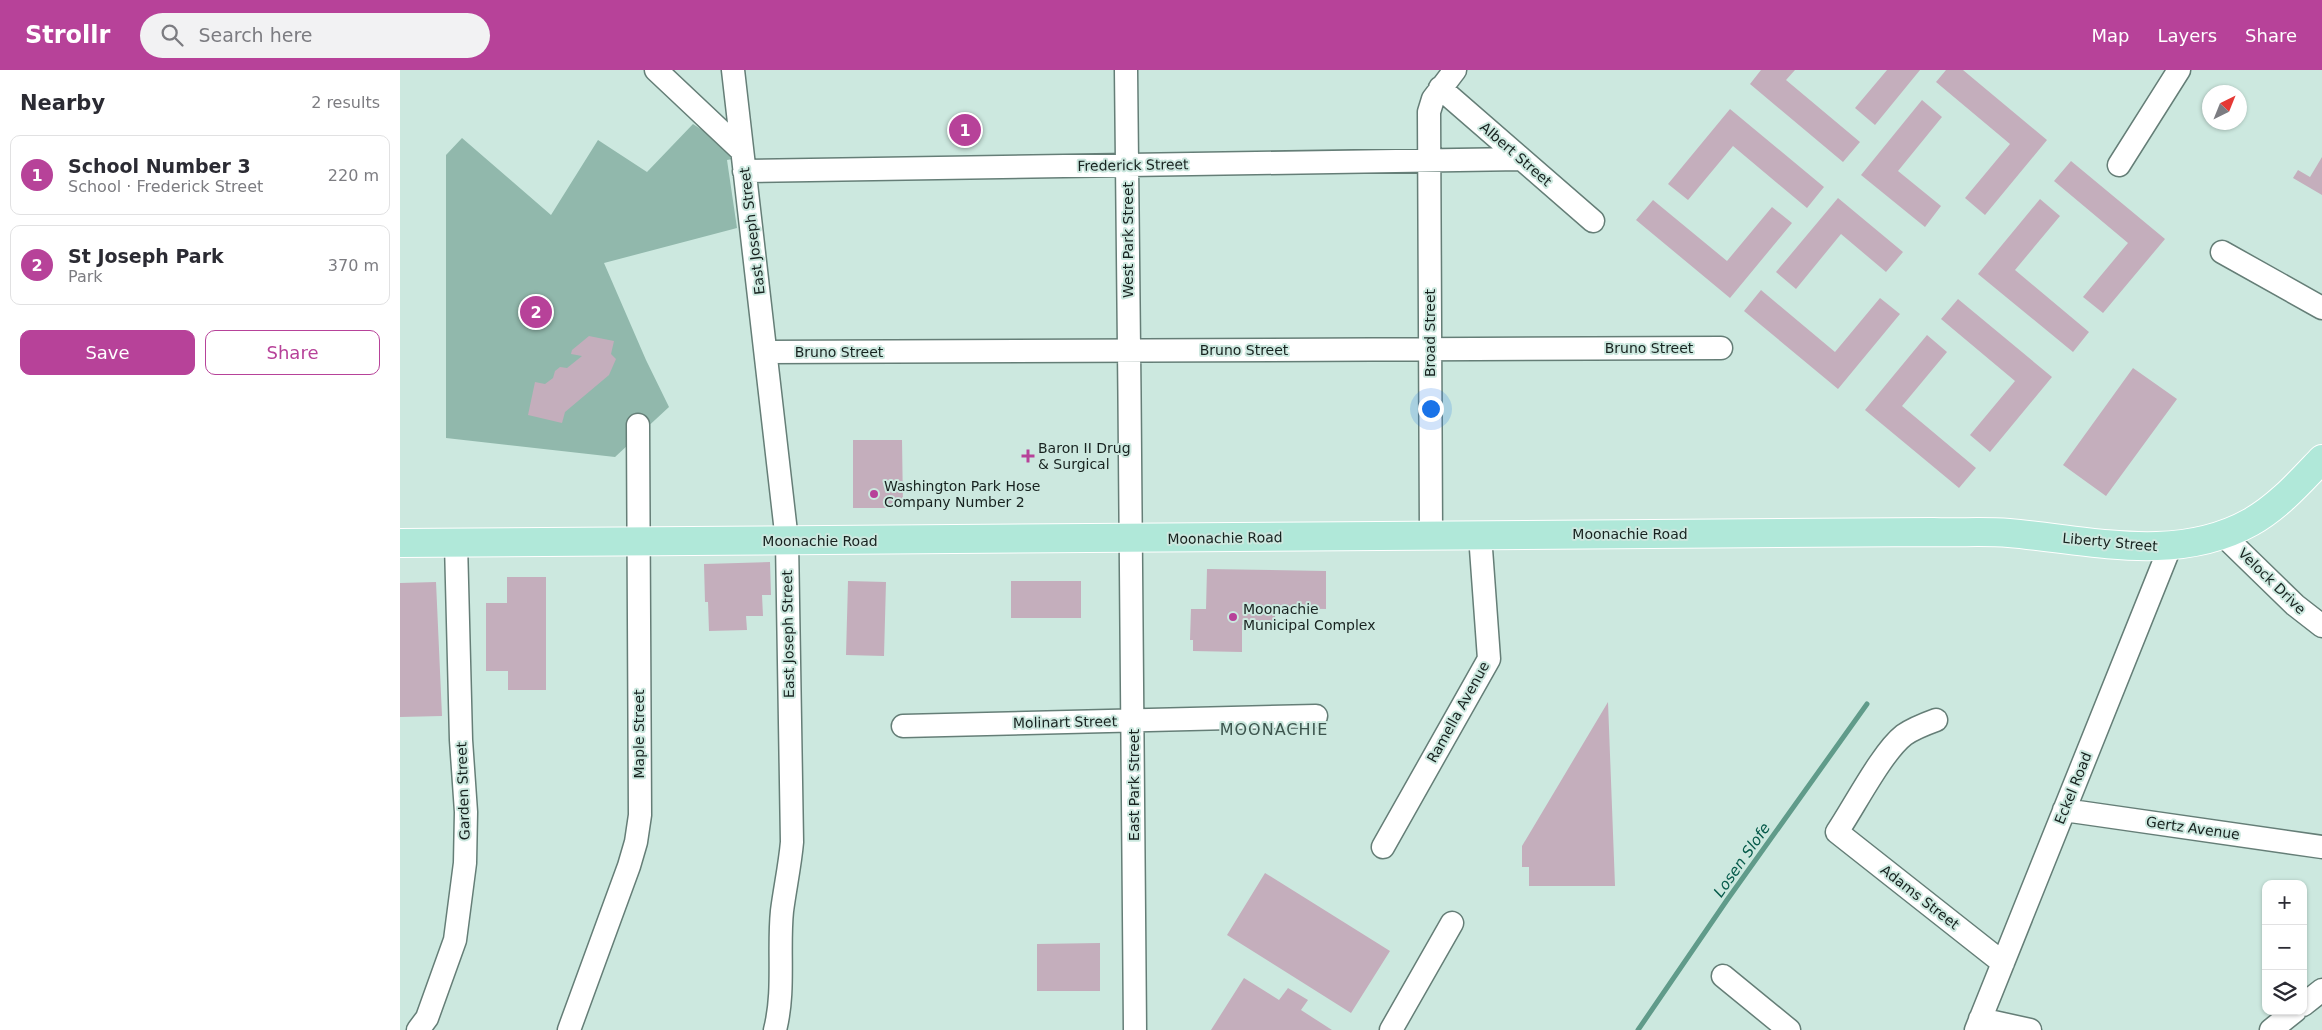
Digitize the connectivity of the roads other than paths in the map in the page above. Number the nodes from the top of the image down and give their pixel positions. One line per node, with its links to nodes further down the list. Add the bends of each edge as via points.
1 (656, 70): 9 (street)
2 (732, 70): 9 (street, East Joseph Street)
3 (1126, 70): 10 (street, West Park Street)
4 (1454, 70): 6 (street, Broad Street)
5 (2179, 70): 11 (street)
6 (1440, 88): 7 (street, Albert Street); 8 (street, Broad Street, via 1429,112)
7 (1521, 159): 8 (street, Frederick Street); 12 (street, Albert Street)
8 (1429, 160): 10 (street, Frederick Street); 16 (street, Broad Street)
9 (743, 161): 10 (street, Frederick Street); 18 (street, East Joseph Street)
10 (1127, 165): 17 (street, West Park Street)
11 (2119, 165)
12 (1593, 221)
13 (2222, 252): 14 (street)
14 (2322, 308)
15 (1721, 348): 16 (street, Bruno Street)
16 (1430, 349): 17 (street, Bruno Street); 22 (street, Broad Street)
17 (1128, 350): 18 (street, Bruno Street); 26 (street, West Park Street)
18 (766, 352): 25 (street, East Joseph Street)
19 (638, 425): 29 (street, Maple Street)
20 (2322, 459): 21 (main road, Liberty Street, via 2274,507)
21 (2223, 535): 30 (main road, Liberty Street); 31 (street, Velock Drive, via 2295,605)
22 (1431, 536): 23 (main road, Moonachie Road); 26 (main road, Moonachie Road)
23 (1480, 536): 24 (main road, Moonachie Road, via 1938,532); 37 (street, Ramella Avenue, via 1489,660)
24 (2050, 537): 30 (main road, Liberty Street)
25 (787, 540): 26 (main road, Moonachie Road); 29 (main road, Moonachie Road); 43 (street, East Joseph Street, via 792,842 782,911)
26 (1130, 540): 34 (street, East Park Street)
27 (400, 543): 28 (main road, Moonachie Road)
28 (456, 543): 29 (main road, Moonachie Road); 47 (street, Garden Street, via 465,864 455,940 427,1018)
29 (638, 543): 48 (street, Maple Street, via 640,815 629,866)
30 (2170, 547): 36 (street, Eckel Road)
31 (2322, 626)
32 (1316, 716): 34 (street, Molinart Street)
33 (1936, 720): 40 (street, Adams Street, via 1903,736 1890,749 1837,832)
34 (1134, 721): 35 (street, Molinart Street); 51 (street, East Park Street)
35 (904, 726)
36 (2064, 810): 38 (street, Gertz Avenue); 40 (street, Eckel Road)
37 (1383, 847)
38 (2322, 847)
39 (1452, 922): 52 (street)
40 (2003, 963): 46 (street, Eckel Road)
41 (1724, 976): 53 (street)
42 (2322, 990): 44 (street)
43 (780, 998): 49 (street, East Joseph Street); 50 (street, East Joseph Street)
44 (2307, 1002)
45 (2290, 1015): 55 (street)
46 (1978, 1025): 54 (street)
47 (418, 1030)
48 (568, 1030)
49 (775, 1030)
50 (784, 1030)
51 (1135, 1030)
52 (1391, 1030)
53 (1788, 1030)
54 (2030, 1030)
55 (2271, 1030)

